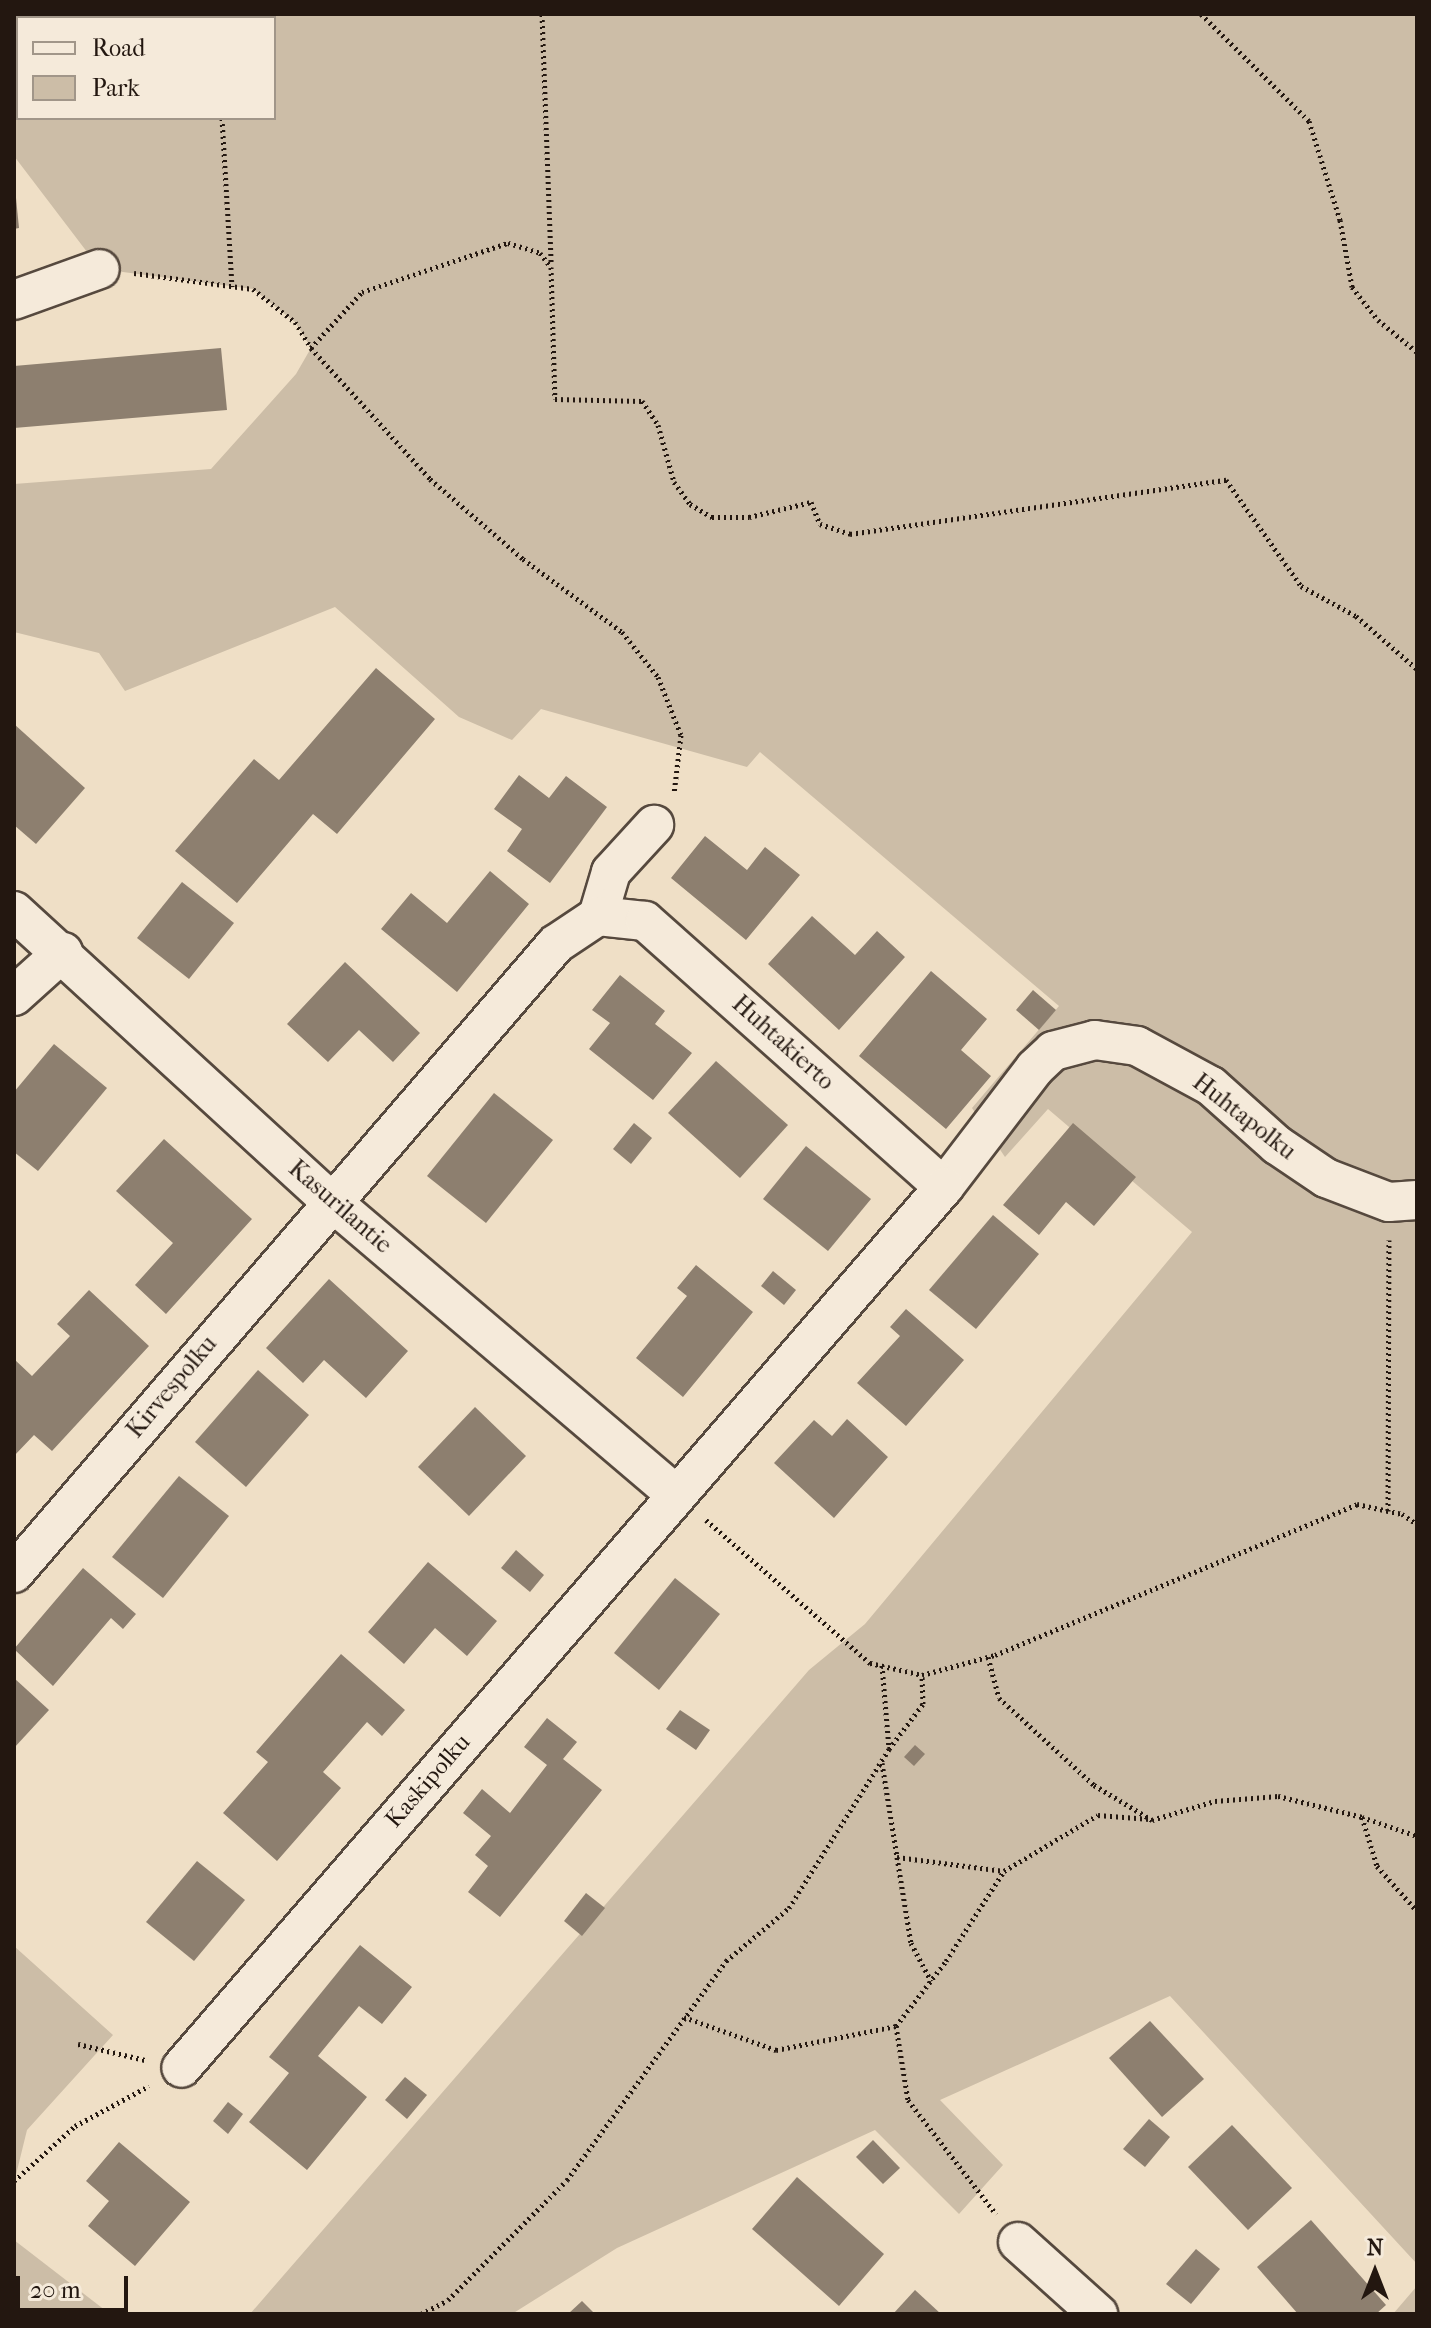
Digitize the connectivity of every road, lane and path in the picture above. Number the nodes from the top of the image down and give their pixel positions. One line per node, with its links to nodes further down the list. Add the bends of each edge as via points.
1 (542, 14): 4 (path)
2 (1201, 14): 9 (path, via 1309,121 1340,220 1352,287 1378,320)
3 (222, 120): 6 (path)
4 (551, 267): 8 (path, via 540,253 508,243 362,292); 10 (path, via 555,399 642,401 658,425 674,482 690,504 712,517 749,517 811,502 820,524 850,534 1226,480 1301,586 1356,616)
5 (100, 269): 6 (path); 7 (street)
6 (232, 287): 8 (path, via 253,289 295,322)
7 (14, 300)
8 (311, 348): 11 (path, via 430,479 523,559 622,632 658,677 681,735 676,791)
9 (1417, 352)
10 (1417, 669)
11 (654, 825): 13 (street, via 611,872)
12 (14, 911): 14 (street, Kasurilantie)
13 (598, 916): 16 (street, Huhtakierto, via 645,921); 17 (street, via 556,944)
14 (63, 952): 15 (street); 17 (street, Kasurilantie)
15 (14, 996)
16 (944, 1187): 18 (street, Huhtapolku, via 1035,1068 1053,1051 1095,1040 1158,1055 1211,1086 1277,1145 1326,1178); 19 (street)
17 (331, 1201): 19 (street, Kasurilantie); 22 (street, Kirvespolku)
18 (1403, 1201): 20 (path)
19 (675, 1494): 24 (path, via 870,1663); 38 (street, Kaskipolku)
20 (1388, 1511): 21 (path); 23 (path, via 1357,1504 1310,1520)
21 (1417, 1524)
22 (14, 1573)
23 (988, 1657): 25 (path); 29 (path, via 999,1698 1094,1785)
24 (882, 1665): 25 (path); 26 (path)
25 (922, 1675): 26 (path, via 923,1704)
26 (889, 1749): 27 (path)
27 (882, 1761): 31 (path); 35 (path, via 789,1908 726,1961)
28 (1362, 1817): 29 (path, via 1278,1796 1215,1801); 30 (path); 33 (path, via 1377,1866)
29 (1152, 1820): 32 (path, via 1098,1815)
30 (1417, 1836)
31 (897, 1857): 32 (path); 34 (path, via 911,1943)
32 (1004, 1871): 34 (path)
33 (1417, 1911)
34 (931, 1981): 36 (path)
35 (684, 2017): 36 (path, via 776,2050); 41 (path, via 567,2180 448,2300)
36 (896, 2026): 40 (path, via 908,2100)
37 (78, 2044): 38 (path)
38 (181, 2068): 39 (path, via 75,2126)
39 (14, 2181)
40 (1018, 2242): 42 (street)
41 (421, 2314)
42 (1098, 2314)

